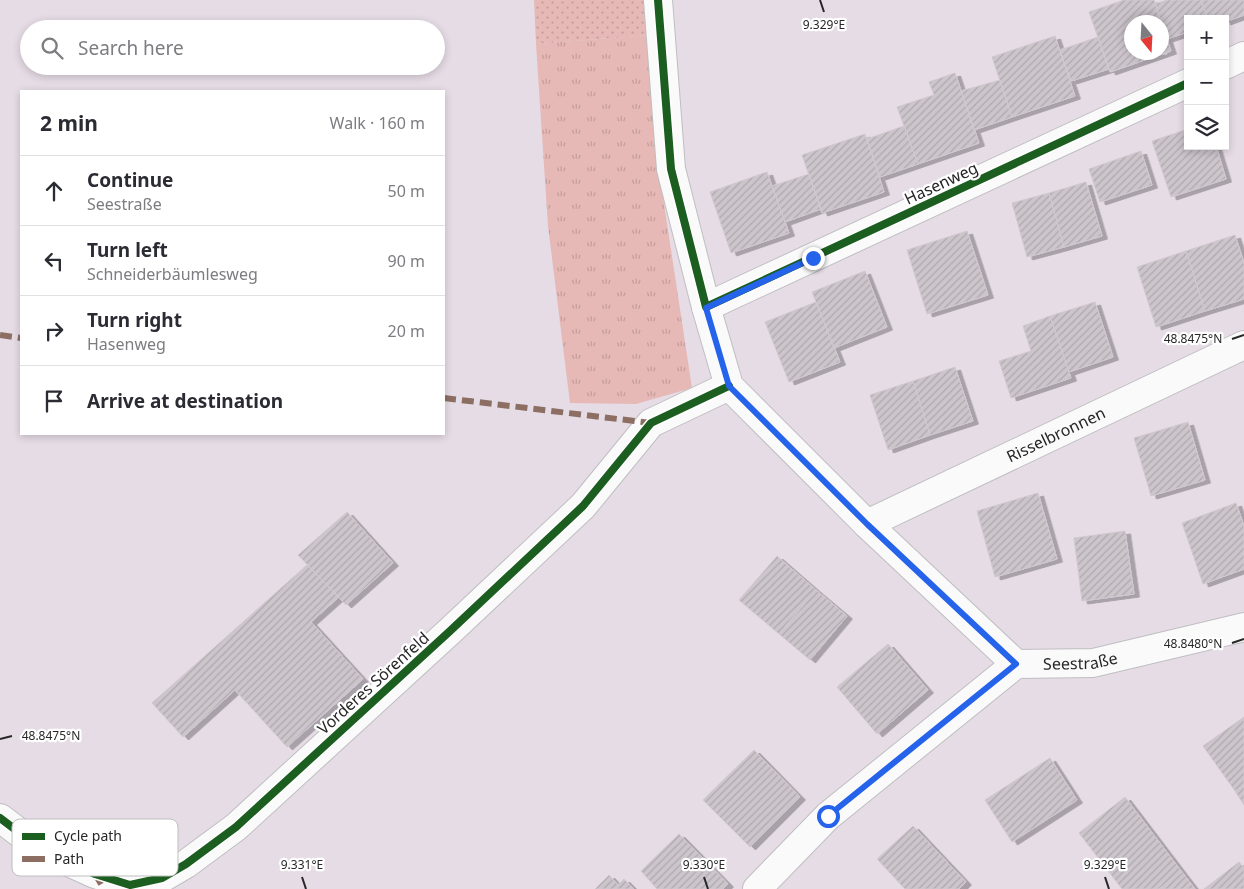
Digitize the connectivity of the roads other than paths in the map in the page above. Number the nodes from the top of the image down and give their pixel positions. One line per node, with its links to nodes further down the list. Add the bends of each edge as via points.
1 (658, 0): 5 (street, via 671,169)
2 (1244, 56): 3 (street)
3 (1229, 63)
4 (1184, 84): 5 (street, Hasenweg)
5 (706, 308): 7 (street)
6 (1244, 345): 8 (street, Risselbronnen)
7 (729, 386): 8 (street); 13 (street, Vorderes Sörenfeld, via 651,423 583,506 450,632 236,827)
8 (867, 524): 10 (street)
9 (1244, 627): 10 (street, Seestraße, via 1093,663)
10 (1016, 664): 16 (street, via 828,816)
11 (0, 818): 12 (street, Vorderes Sörenfeld)
12 (12, 827)
13 (178, 869)
14 (101, 876): 15 (street, Vorderes Sörenfeld, via 130,885)
15 (165, 876)
16 (757, 889)

